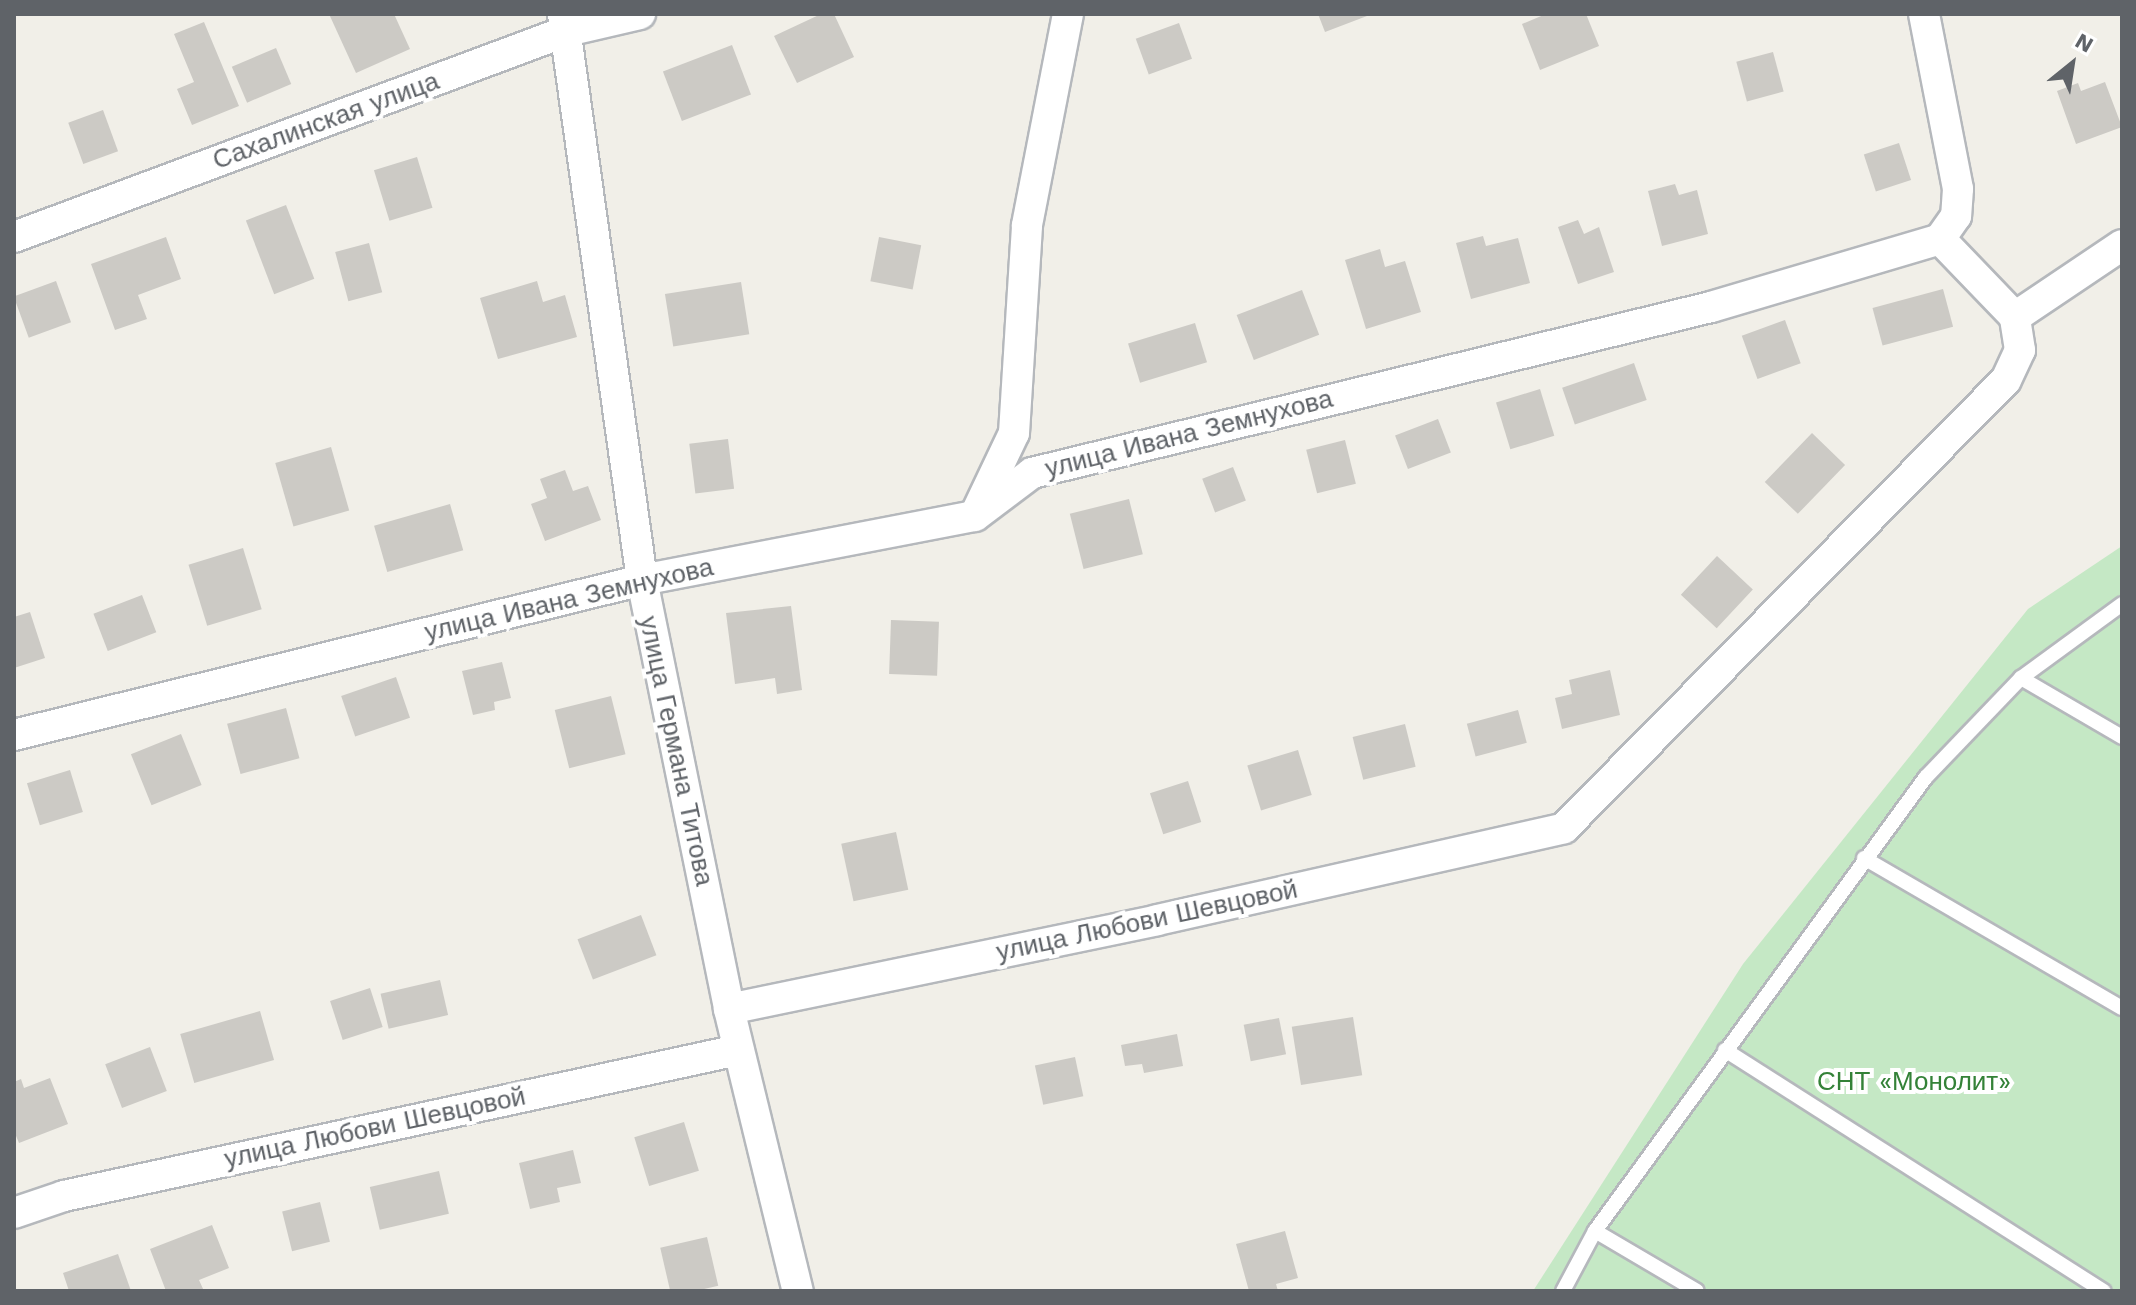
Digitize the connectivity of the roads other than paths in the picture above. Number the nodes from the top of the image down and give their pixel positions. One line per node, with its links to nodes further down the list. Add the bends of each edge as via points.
1 (640, 14): 4 (street, Сахалинская улица)
2 (1068, 14): 9 (street, via 1027,225 1014,433)
3 (1924, 14): 6 (street, via 1958,189 1956,216)
4 (565, 22): 5 (street, Сахалинская улица); 10 (street, улица Германа Титова)
5 (14, 237)
6 (1940, 239): 8 (street); 9 (street, улица Ивана Земнухова, via 1711,307 1032,473)
7 (2122, 245): 8 (street)
8 (2015, 317): 17 (street, улица Любови Шевцовой, via 2020,350 2006,380 1564,828)
9 (975, 516): 10 (street, улица Ивана Земнухова)
10 (642, 580): 13 (street, улица Ивана Земнухова); 17 (street, улица Германа Титова)
11 (2122, 604): 12 (lane)
12 (2021, 678): 14 (lane); 15 (lane, via 1926,777)
13 (14, 735)
14 (2122, 737)
15 (1864, 858): 16 (lane); 19 (lane)
16 (2122, 1008)
17 (729, 1009): 18 (street, улица Германа Титова)
18 (738, 1050): 20 (street, улица Любови Шевцовой, via 64,1196); 22 (street, улица Германа Титова)
19 (1725, 1050): 21 (lane); 25 (lane)
20 (14, 1213)
21 (1595, 1231): 23 (lane); 24 (lane)
22 (798, 1291)
23 (1563, 1291)
24 (1697, 1291)
25 (2104, 1291)

